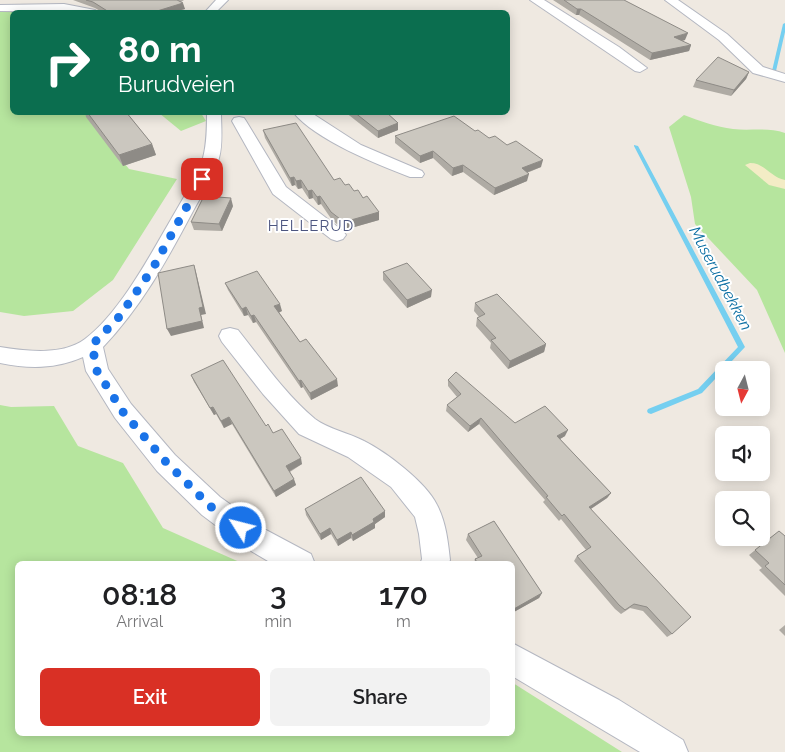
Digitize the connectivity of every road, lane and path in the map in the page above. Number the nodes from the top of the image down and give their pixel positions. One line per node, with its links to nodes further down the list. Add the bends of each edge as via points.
1 (222, 0): 6 (street)
2 (536, 0): 7 (street)
3 (671, 0): 8 (street, via 723,36 758,70)
4 (0, 8): 5 (street, via 64,7)
5 (80, 10)
6 (212, 10)
7 (640, 68)
8 (785, 78)
9 (214, 115): 15 (street, via 211,158 202,179 153,268 119,317)
10 (304, 115): 12 (street, via 358,152)
11 (239, 121): 13 (street, via 279,190)
12 (416, 174)
13 (338, 235)
14 (230, 336): 18 (street, via 271,388 308,427 357,449 400,479 427,511 433,534)
15 (92, 345): 16 (street, via 65,356 27,360); 17 (street, via 97,371 123,412 166,462 210,506 256,539)
16 (0, 355)
17 (296, 561)
18 (434, 561)
19 (515, 660): 20 (street)
20 (671, 752)

